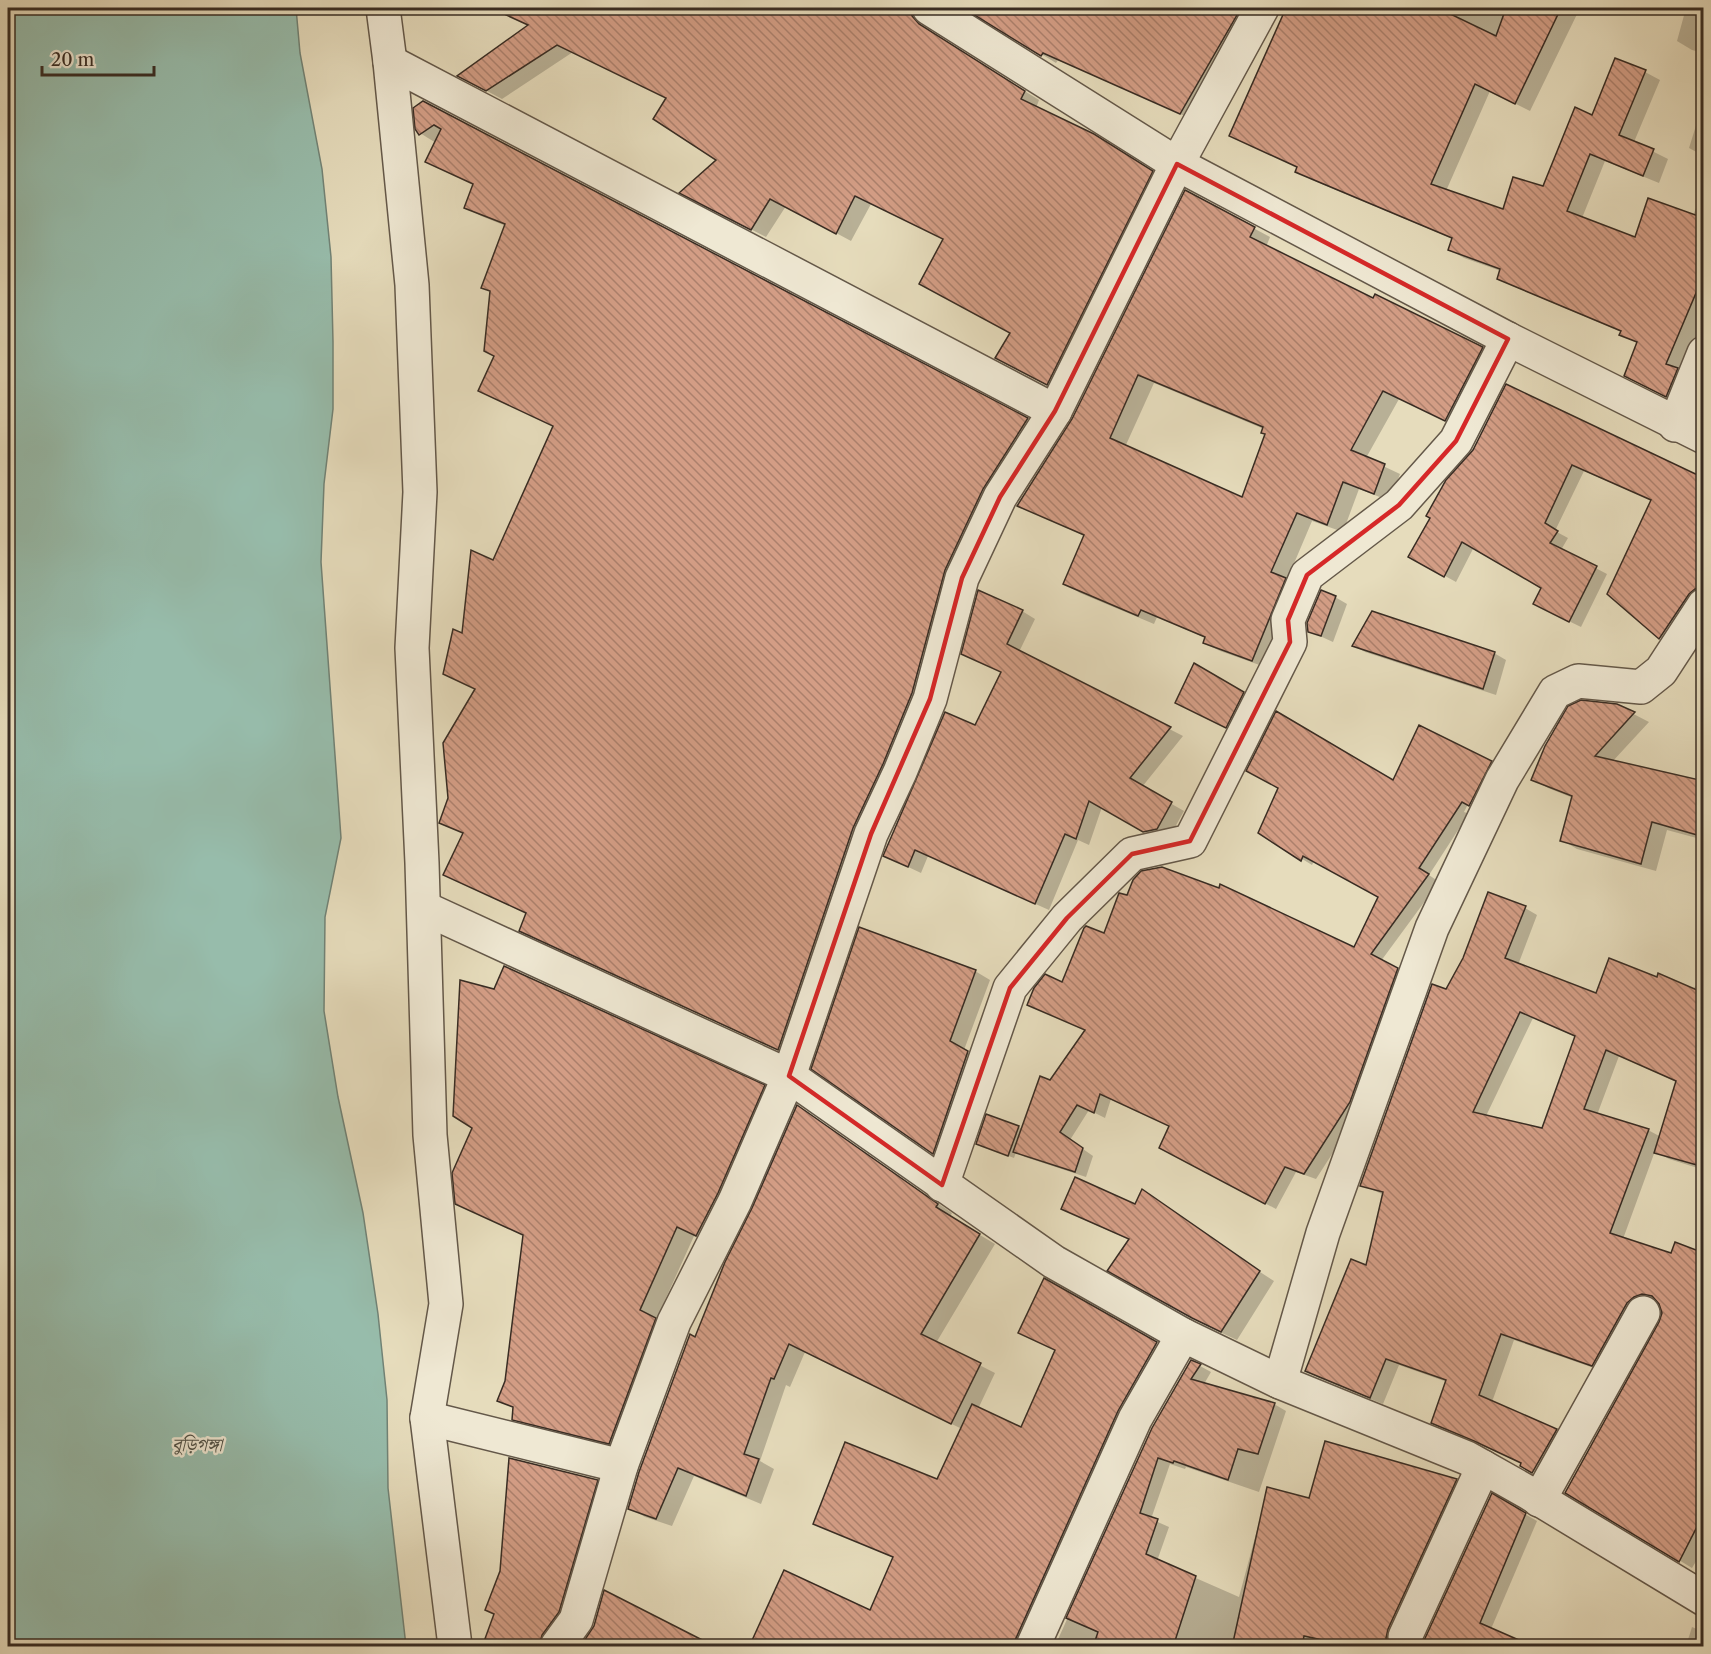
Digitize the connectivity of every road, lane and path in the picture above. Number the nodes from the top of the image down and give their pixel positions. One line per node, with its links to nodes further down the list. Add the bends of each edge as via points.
1 (383, 8): 4 (street)
2 (929, 8): 5 (street)
3 (1262, 8): 5 (street)
4 (390, 62): 8 (street); 11 (street, via 412,285 420,492 412,648)
5 (1178, 164): 6 (street); 8 (street)
6 (1508, 339): 9 (street); 13 (street, via 1456,441 1398,505 1307,576 1288,620 1290,642 1190,841 1132,854 1067,918 1010,988)
7 (1704, 353): 9 (street)
8 (1055, 411): 12 (street, via 999,497 962,578 930,699 871,834)
9 (1689, 431)
10 (1704, 605): 16 (street, via 1661,671 1641,687 1578,681 1555,692 1502,780 1432,928 1323,1233)
11 (424, 908): 12 (street); 17 (street, via 430,1135 446,1304)
12 (789, 1076): 13 (street); 18 (street, via 735,1201 674,1322)
13 (942, 1185): 15 (street, via 1054,1263)
14 (1643, 1313): 20 (street)
15 (1183, 1335): 16 (street); 25 (street, via 1135,1419)
16 (1280, 1382): 19 (street)
17 (428, 1418): 18 (street); 23 (street)
18 (621, 1467): 24 (street, via 576,1620)
19 (1483, 1467): 20 (street); 22 (street)
20 (1539, 1500): 21 (street)
21 (1704, 1599)
22 (1405, 1637)
23 (455, 1647)
24 (557, 1647)
25 (1033, 1647)

